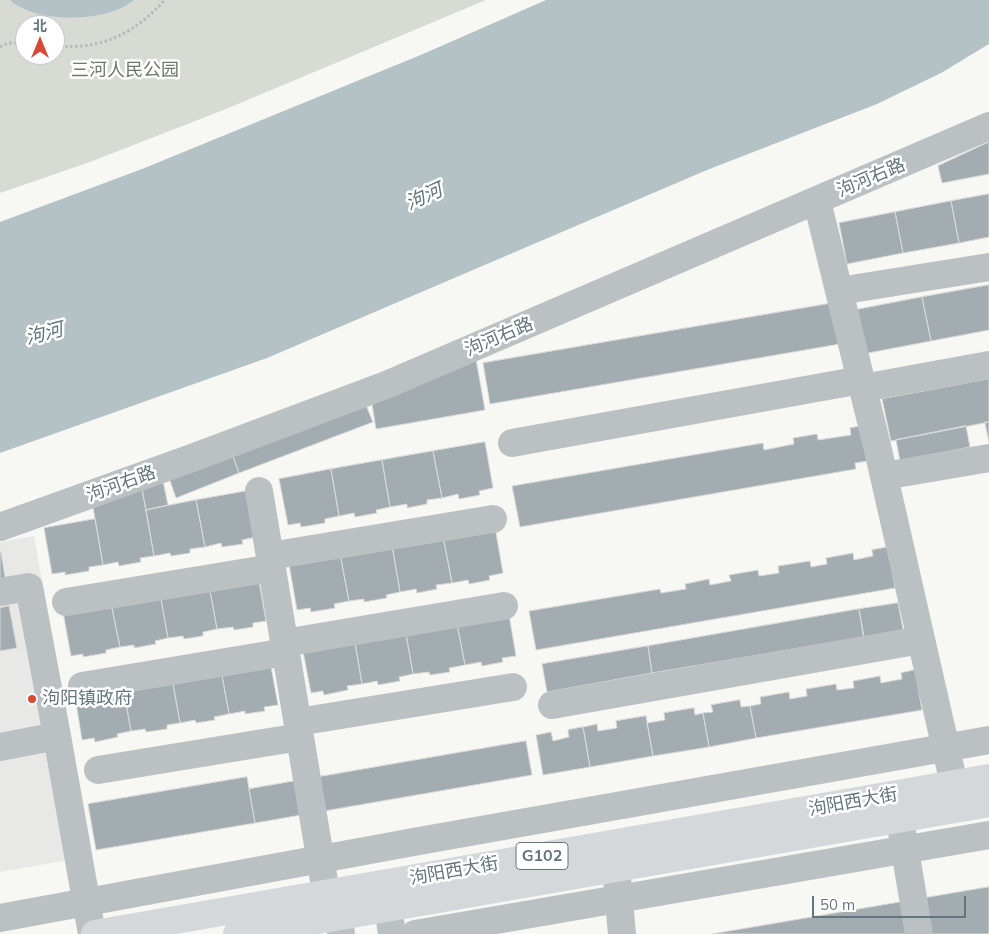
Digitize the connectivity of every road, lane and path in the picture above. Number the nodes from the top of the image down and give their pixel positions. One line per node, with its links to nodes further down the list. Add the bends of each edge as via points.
1 (165, 0): 4 (path, via 139,26 119,37 83,46)
2 (15, 43): 3 (path)
3 (0, 46)
4 (65, 46)
5 (989, 126): 6 (street, 泃河右路)
6 (817, 201): 8 (street); 16 (street, 泃河右路, via 386,385)
7 (989, 267): 8 (street)
8 (839, 290): 10 (street)
9 (989, 365): 10 (street)
10 (862, 384): 11 (street); 13 (street)
11 (512, 443)
12 (989, 458): 13 (street)
13 (884, 476): 21 (street)
14 (259, 491): 17 (street)
15 (493, 519): 17 (street)
16 (0, 527)
17 (271, 562): 19 (street); 22 (street)
18 (0, 592): 27 (street, via 30,587)
19 (66, 602)
20 (504, 606): 22 (street)
21 (921, 640): 25 (street); 30 (street)
22 (285, 647): 23 (street); 26 (street)
23 (82, 686)
24 (513, 687): 26 (street)
25 (552, 705)
26 (299, 729): 31 (street); 38 (street)
27 (57, 736): 29 (street); 41 (street)
28 (989, 740): 30 (street)
29 (0, 747)
30 (946, 748): 33 (street); 38 (street)
31 (98, 770)
32 (989, 778): 33 (highway, 泃阳西大街 / G102)
33 (954, 784): 43 (highway, 泃阳西大街 / G102)
34 (989, 803): 35 (highway, 泃阳西大街 / G102)
35 (899, 819): 37 (street); 39 (highway, 泃阳西大街 / G102)
36 (989, 835): 37 (street)
37 (904, 849): 40 (street); 50 (street)
38 (320, 858): 41 (street); 43 (street)
39 (616, 868): 40 (street); 42 (highway, 泃阳西大街 / G102)
40 (619, 898): 48 (street); 49 (street)
41 (87, 902): 44 (street); 45 (street)
42 (388, 908): 43 (highway, 泃阳西大街 / G102); 47 (street)
43 (336, 914): 45 (highway, 泃阳西大街 / G102); 46 (highway, 泃阳西大街 / G102)
44 (0, 918)
45 (94, 934)
46 (237, 934)
47 (392, 934)
48 (414, 934)
49 (622, 934)
50 (919, 934)

